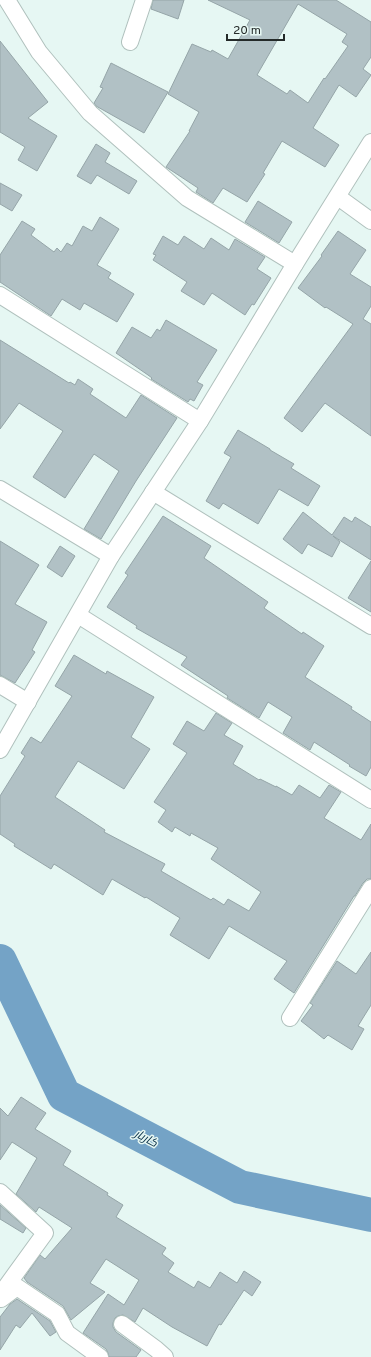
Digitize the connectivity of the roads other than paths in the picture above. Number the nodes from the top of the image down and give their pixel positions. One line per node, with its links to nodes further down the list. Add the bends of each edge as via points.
1 (7, 0): 7 (street, via 39,52 90,113 187,198)
2 (144, 0): 3 (street)
3 (130, 42)
4 (371, 142): 5 (street)
5 (338, 197): 6 (street); 7 (street)
6 (371, 221)
7 (295, 264): 9 (street)
8 (0, 295): 9 (street)
9 (200, 421): 11 (street)
10 (0, 489): 12 (street)
11 (154, 492): 12 (street); 14 (street)
12 (111, 556): 13 (street)
13 (78, 615): 16 (street); 18 (street)
14 (371, 626)
15 (0, 685): 16 (street)
16 (28, 702): 17 (street)
17 (0, 750)
18 (371, 800)
19 (371, 888): 20 (street)
20 (290, 1018)
21 (0, 1192): 22 (street, via 45,1233)
22 (0, 1295)
23 (0, 1300): 26 (street, via 17,1287 57,1314 67,1333)
24 (122, 1324): 25 (street)
25 (156, 1354)
26 (100, 1357)

